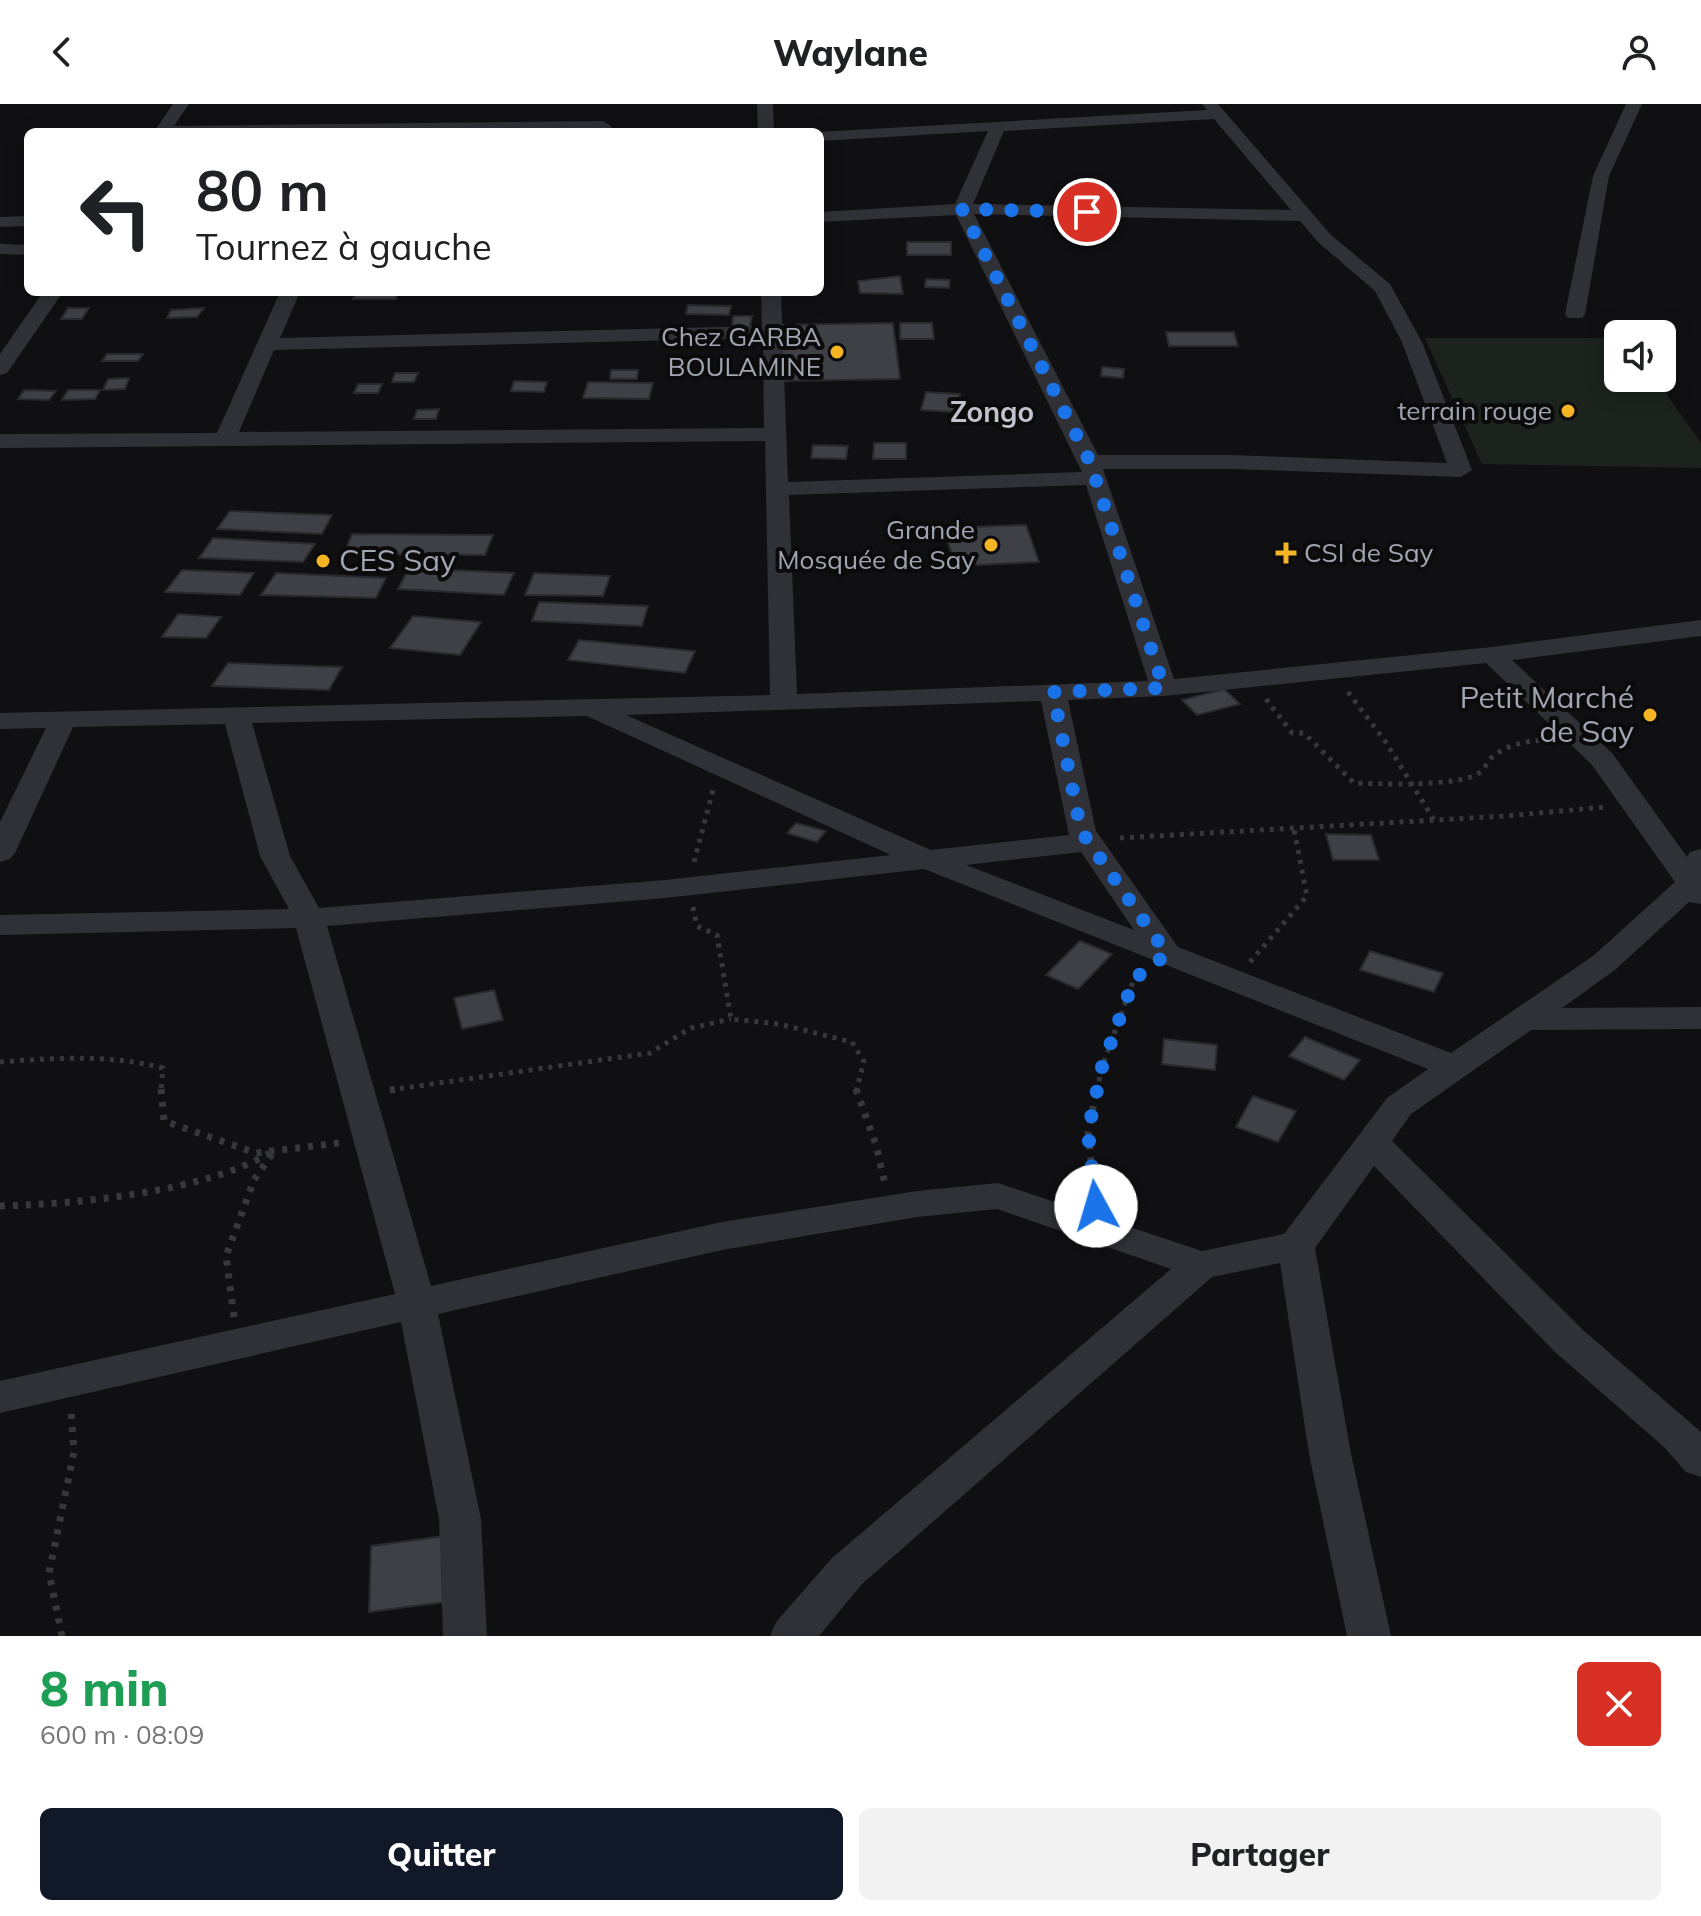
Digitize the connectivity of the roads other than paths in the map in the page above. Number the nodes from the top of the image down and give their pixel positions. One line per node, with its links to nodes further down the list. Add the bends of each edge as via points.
1 (181, 104): 6 (street)
2 (765, 104): 11 (street)
3 (1634, 104): 23 (street, via 1601,176)
4 (1215, 109): 5 (street); 14 (street)
5 (998, 127): 12 (street); 13 (street)
6 (165, 128)
7 (253, 128): 8 (street, via 366,123)
8 (421, 128)
9 (465, 128): 10 (street, via 541,121)
10 (603, 128)
11 (766, 128)
12 (824, 136)
13 (962, 209): 14 (street); 15 (street); 30 (street)
14 (1305, 216): 30 (street, via 1383,288 1412,342 1461,470 1231,462)
15 (824, 217)
16 (24, 221): 17 (street)
17 (0, 222)
18 (0, 249): 19 (street)
19 (24, 250)
20 (50, 296): 26 (street)
21 (288, 296): 25 (street)
22 (771, 296): 24 (street)
23 (1575, 314)
24 (772, 332): 25 (street); 27 (street)
25 (267, 344): 28 (street)
26 (0, 369)
27 (775, 434): 28 (street); 31 (street)
28 (225, 439): 29 (street)
29 (0, 441)
30 (1092, 470): 31 (street); 34 (street)
31 (777, 489): 36 (street)
32 (1701, 628): 33 (street)
33 (1492, 655): 34 (street); 45 (street, via 1602,759)
34 (1164, 688): 35 (street)
35 (1053, 692): 36 (street); 42 (street, via 1081,831)
36 (784, 703): 37 (street)
37 (589, 707): 38 (street); 44 (street)
38 (236, 716): 39 (street); 46 (street, via 275,856)
39 (63, 720): 40 (street); 41 (street)
40 (0, 721)
41 (6, 826): 43 (street)
42 (1088, 842): 44 (street); 48 (street)
43 (0, 853)
44 (925, 859): 46 (street, via 688,886); 48 (street)
45 (1698, 880): 50 (street, via 1604,963)
46 (309, 918): 47 (street); 55 (street)
47 (0, 925)
48 (1167, 954): 51 (street)
49 (1701, 1018): 50 (street)
50 (1524, 1019): 51 (street)
51 (1454, 1067): 52 (street, via 1399,1106)
52 (1372, 1142): 53 (street); 57 (street, via 1569,1341)
53 (1296, 1246): 54 (street); 60 (street, via 1330,1454)
54 (1201, 1265): 55 (street, via 998,1196 722,1236); 59 (street, via 847,1571)
55 (417, 1305): 56 (street); 58 (street, via 460,1519)
56 (0, 1397)
57 (1701, 1460)
58 (465, 1636)
59 (792, 1636)
60 (1369, 1636)

